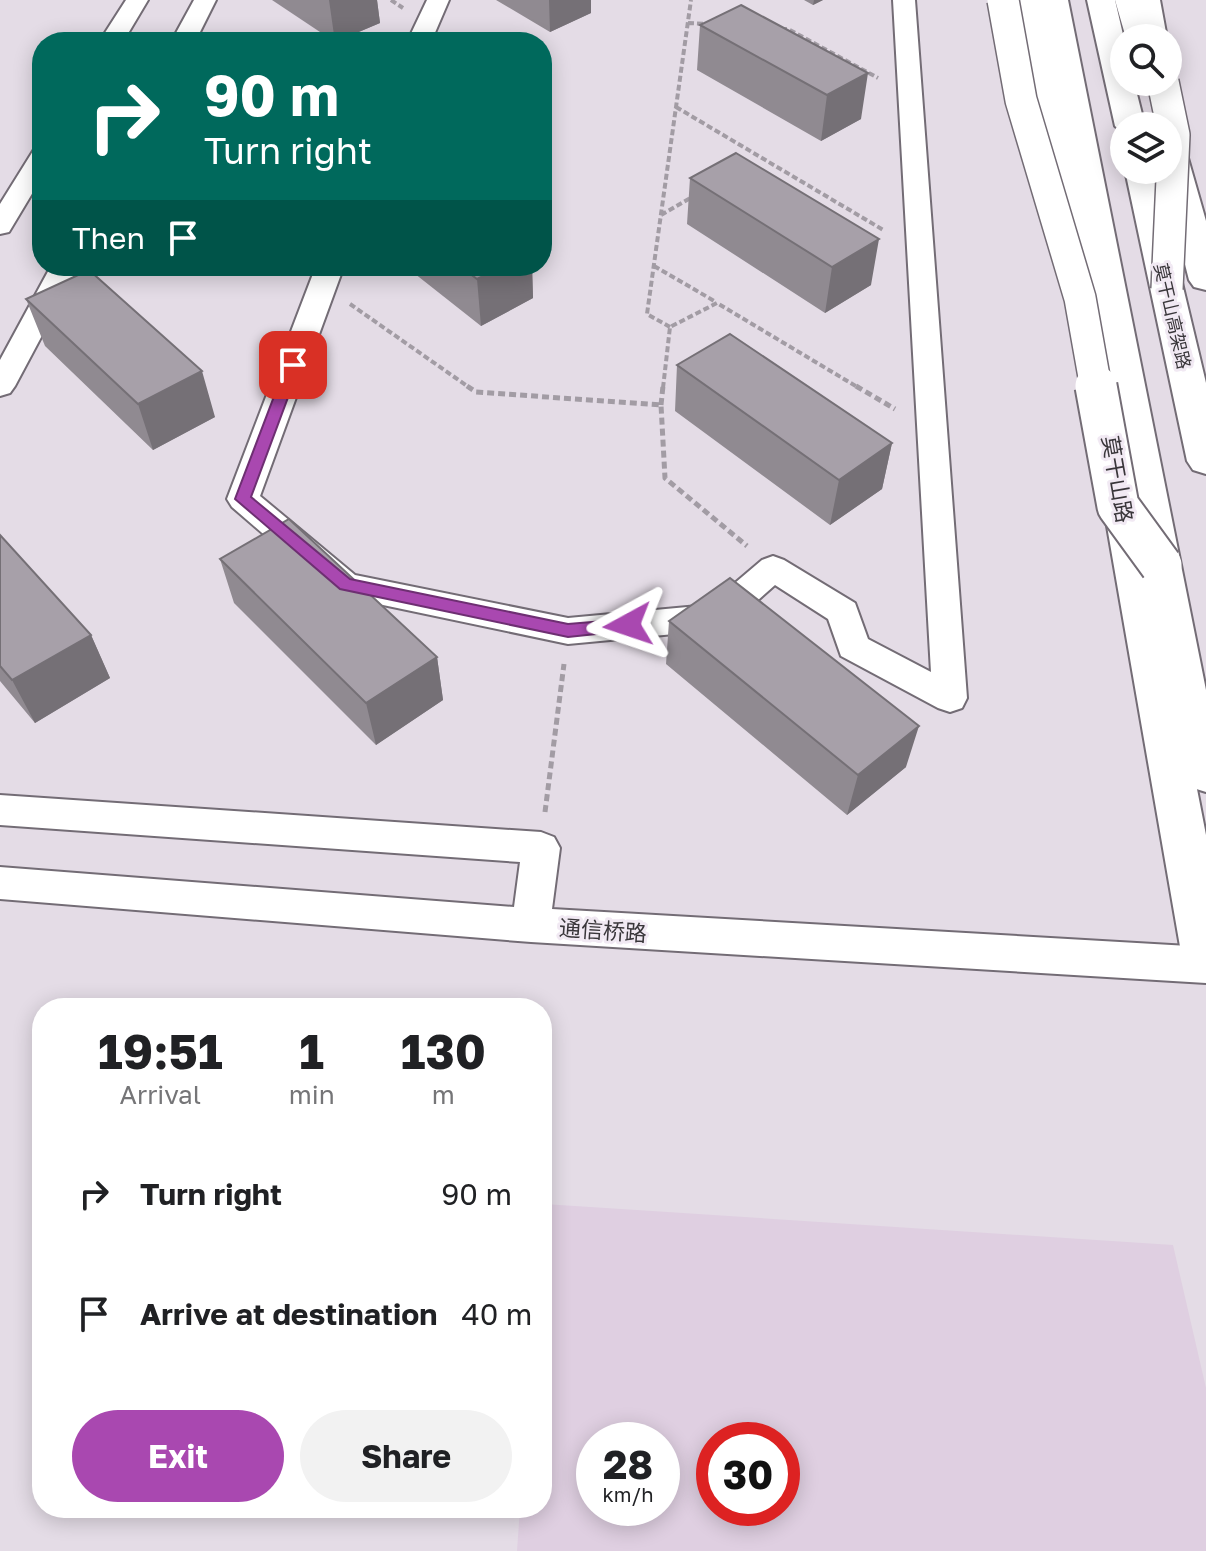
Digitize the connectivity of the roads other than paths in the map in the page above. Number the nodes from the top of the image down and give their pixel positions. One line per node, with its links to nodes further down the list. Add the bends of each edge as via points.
1 (137, 0): 13 (street)
2 (205, 0): 14 (street)
3 (438, 0): 15 (street)
4 (904, 0): 23 (street, via 950,698 853,647 843,612 773,568 717,617 568,631 345,585 243,499)
5 (1003, 0): 28 (main road, bridge, via 1021,100 1080,298 1118,506)
6 (1033, 0): 33 (main road, 莫干山路)
7 (1054, 0): 28 (main road)
8 (1101, 0): 17 (main road)
9 (1129, 0): 11 (main road)
10 (1146, 0): 12 (main road)
11 (1136, 24)
12 (1150, 24)
13 (117, 32)
14 (188, 32)
15 (424, 32)
16 (1166, 96): 25 (main road, bridge, via 1174,135)
17 (1127, 112)
18 (32, 173): 21 (street)
19 (1143, 184): 25 (main road, 莫干山高架路, bridge)
20 (1180, 184): 24 (main road)
21 (0, 226)
22 (60, 276): 26 (street)
23 (327, 276)
24 (1206, 280)
25 (1167, 289): 27 (main road, 莫干山高架路)
26 (0, 386)
27 (1206, 461)
28 (1161, 565): 29 (main road)
29 (1206, 774)
30 (0, 810): 32 (street, via 541,848)
31 (0, 883): 32 (street, 通信桥路)
32 (531, 925): 34 (street, 通信桥路)
33 (1206, 958)
34 (1206, 965)

